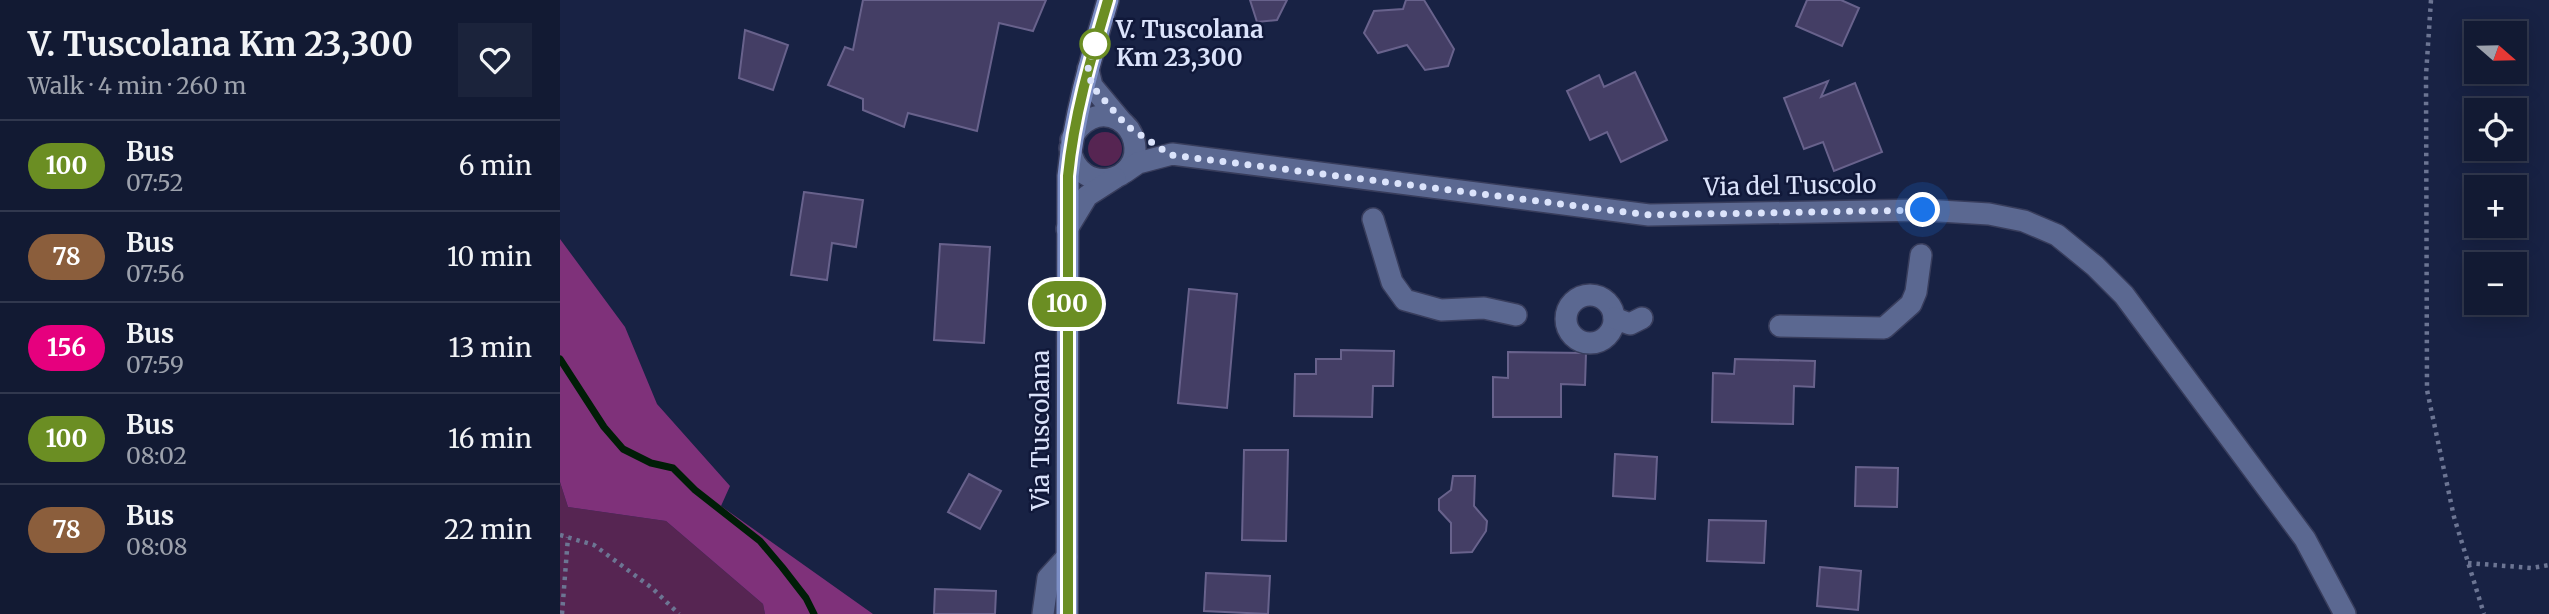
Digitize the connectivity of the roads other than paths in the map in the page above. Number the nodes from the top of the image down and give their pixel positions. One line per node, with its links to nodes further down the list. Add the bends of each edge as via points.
1 (1108, 0): 2 (main road, Via Tuscolana)
2 (1088, 69): 3 (street, via 1092,86); 4 (main road, Via Tuscolana)
3 (1124, 124): 4 (street, via 1112,117 1092,117); 5 (street); 6 (street, via 1135,146 1130,165)
4 (1071, 144): 6 (street, via 1074,163 1089,177 1097,180); 8 (main road, Via Tuscolana)
5 (1171, 155): 6 (street, via 1138,163); 17 (street, Via del Tuscolo, via 1649,215 1923,210 2024,221 2057,235 2124,295 2305,538)
6 (1120, 175): 8 (street, via 1087,196)
7 (1373, 219): 10 (street, via 1392,282 1405,300 1441,310 1484,308)
8 (1067, 229): 14 (main road, Via Tuscolana)
9 (1921, 255): 13 (street, via 1911,304 1884,328)
10 (1516, 315)
11 (1614, 318): 12 (street, via 1630,324)
12 (1642, 318)
13 (1780, 327)
14 (1068, 558): 15 (street, via 1048,578); 16 (main road, Via Tuscolana)
15 (1043, 614)
16 (1068, 614)
17 (2345, 614)

